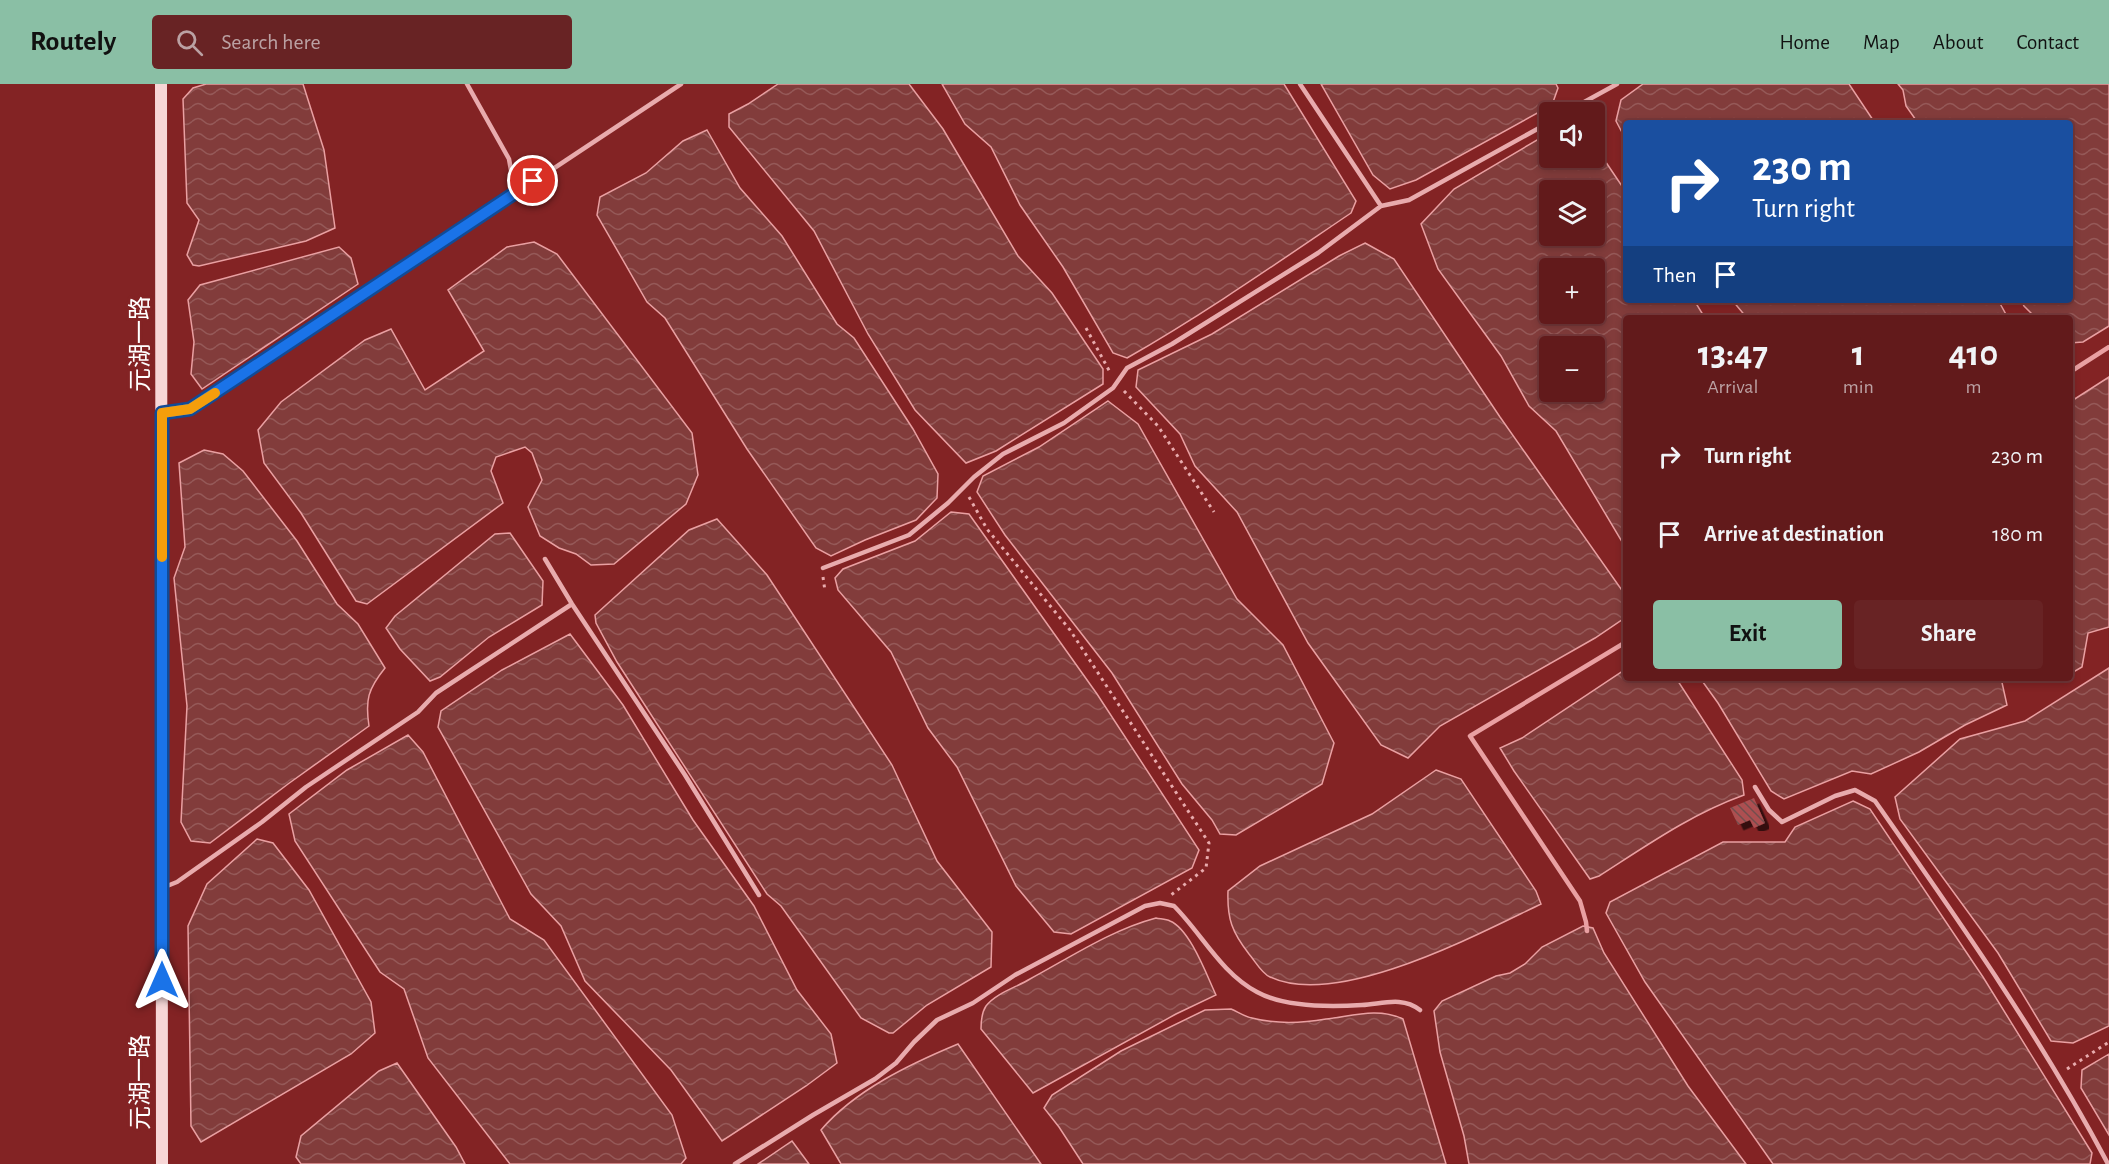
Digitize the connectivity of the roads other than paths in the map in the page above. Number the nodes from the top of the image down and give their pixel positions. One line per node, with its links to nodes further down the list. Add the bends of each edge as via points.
1 (162, 84): 10 (main road, 元湖一路)
2 (467, 84): 8 (lane, via 509,159)
3 (681, 84): 8 (lane)
4 (1300, 84): 9 (lane)
5 (1617, 84): 6 (lane)
6 (1584, 102)
7 (1539, 128): 9 (lane, via 1409,200)
8 (515, 193): 10 (lane, via 190,409)
9 (1381, 206): 12 (lane, via 1318,253 1127,368 1113,388 1064,423 1003,454 909,536)
10 (162, 413): 15 (main road, 元湖一路)
11 (545, 559): 13 (lane)
12 (823, 568)
13 (572, 604): 15 (lane, via 436,693 418,712 306,787 177,882); 16 (lane)
14 (1755, 787): 20 (lane, via 1782,822 1855,790 1875,801 2021,1016)
15 (162, 888): 18 (main road, 元湖一路)
16 (759, 895)
17 (1419, 1010): 19 (lane, via 1412,1004 1396,1001 1322,1005 1287,1002 1258,993 1238,979 1174,906 1145,906 937,1020 875,1079)
18 (162, 1164)
19 (735, 1164)
20 (2108, 1164)

